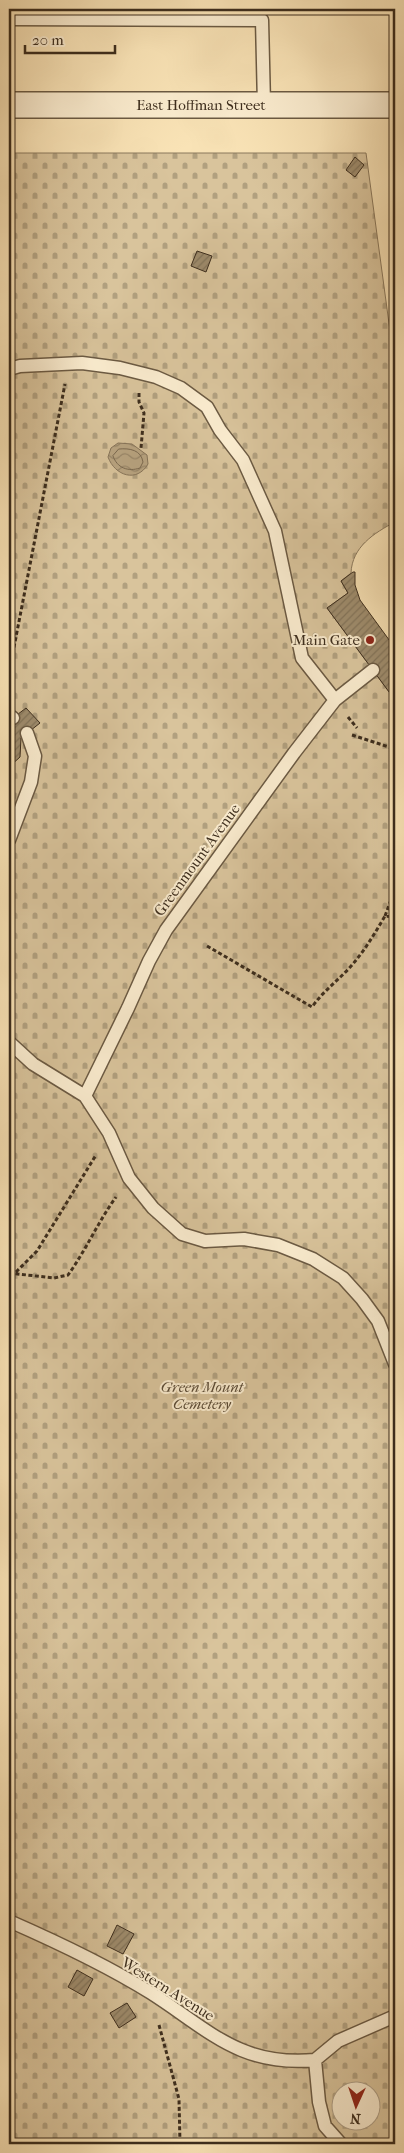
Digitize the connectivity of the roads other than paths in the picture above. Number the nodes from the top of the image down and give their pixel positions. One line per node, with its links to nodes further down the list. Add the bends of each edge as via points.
1 (9, 18): 3 (lane, via 262,20)
2 (9, 105): 3 (street, East Hoffman Street)
3 (264, 105): 4 (street, East Hoffman Street)
4 (395, 105)
5 (9, 369): 7 (lane, via 70,364 120,368 156,377 181,388 207,407 243,460 275,532 302,658)
6 (373, 670): 7 (lane, Greenmount Avenue)
7 (335, 700): 11 (lane, Greenmount Avenue, via 166,930)
8 (27, 733): 9 (lane, via 36,756 31,782)
9 (9, 840)
10 (9, 1042): 11 (lane, via 33,1064)
11 (85, 1096): 12 (lane, via 109,1133 129,1178 153,1208 182,1234 205,1240 244,1239 278,1245 313,1259 343,1278 362,1299 378,1321)
12 (395, 1364)
13 (9, 1921): 15 (lane, Western Avenue, via 150,1993 210,2035 241,2050 270,2060)
14 (395, 2016): 15 (lane, via 338,2041)
15 (315, 2060): 16 (lane, via 318,2102 325,2126)
16 (341, 2144)

